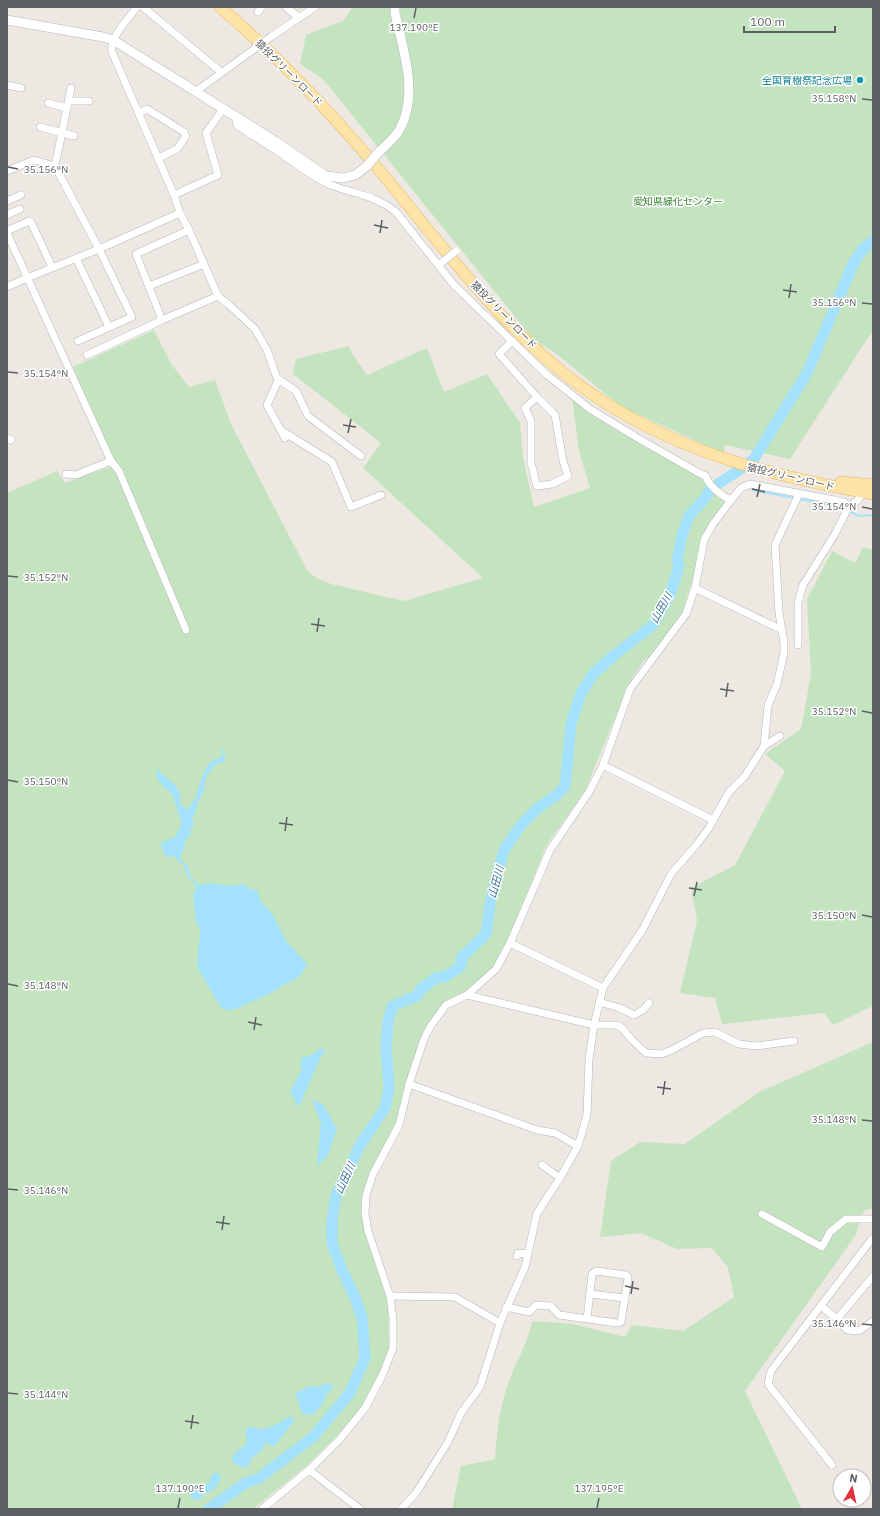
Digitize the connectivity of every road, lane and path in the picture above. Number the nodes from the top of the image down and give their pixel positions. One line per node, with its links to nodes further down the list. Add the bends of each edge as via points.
1 (137, 7): 9 (street)
2 (143, 7): 10 (street)
3 (220, 7): 57 (main road, 猿投グリーンロード, via 272,54 345,130 489,302 567,376 602,401 646,427 731,462)
4 (286, 7): 7 (street)
5 (315, 7): 7 (street)
6 (395, 7): 20 (street, bridge, via 408,76 409,97 406,116 399,130 380,152 355,175 343,178 326,176)
7 (298, 18): 10 (street, bridge)
8 (7, 20): 9 (street)
9 (113, 40): 14 (street); 19 (street, via 112,52)
10 (221, 72): 14 (street)
11 (7, 85): 12 (street)
12 (21, 88)
13 (72, 88): 17 (street)
14 (195, 92): 18 (street)
15 (89, 101): 17 (street)
16 (48, 103): 17 (street)
17 (68, 105): 22 (street)
18 (223, 109): 20 (street); 27 (street, via 206,133 218,175)
19 (139, 113): 24 (street); 24 (street, via 147,109 184,132 186,136 177,148)
20 (237, 118): 37 (street, via 237,125 316,177 330,185 387,205 396,212)
21 (40, 127): 22 (street)
22 (62, 133): 23 (street); 25 (street)
23 (74, 136)
24 (159, 158): 27 (street)
25 (55, 166): 26 (street, via 34,160); 35 (street)
26 (7, 171)
27 (174, 194): 31 (street)
28 (21, 195): 29 (street)
29 (7, 200)
30 (20, 210): 32 (street)
31 (180, 213): 33 (street); 35 (street)
32 (7, 215)
33 (189, 230): 39 (street); 42 (street, via 136,254)
34 (7, 232): 40 (street, via 31,222); 41 (street)
35 (99, 249): 38 (street); 46 (street, via 132,317)
36 (456, 251): 37 (street, bridge, via 441,263 433,253)
37 (430, 255): 48 (street, via 454,285)
38 (76, 258): 40 (street); 46 (street)
39 (204, 264): 42 (street); 44 (street)
40 (52, 267): 41 (street)
41 (26, 278): 43 (street); 55 (street)
42 (148, 286): 45 (street)
43 (7, 288)
44 (218, 296): 45 (street); 50 (street, via 255,329 267,350)
45 (162, 320): 49 (street)
46 (109, 327): 47 (street)
47 (78, 341)
48 (512, 341): 51 (street, via 499,354); 63 (street, via 546,374 590,409 706,476 720,494)
49 (86, 355)
50 (278, 379): 52 (street, via 268,405); 54 (street, via 296,391 308,416)
51 (537, 397): 51 (street, via 525,408 531,421 531,463 537,486 552,484 568,476 555,415)
52 (281, 431): 53 (street); 61 (street, via 332,462 351,507)
53 (285, 438)
54 (361, 456)
55 (111, 461): 56 (street, via 76,475); 66 (street, via 119,471)
56 (66, 474)
57 (783, 476): 58 (main road); 60 (main road, 猿投グリーンロード)
58 (873, 484)
59 (799, 494): 63 (street, via 750,484 741,488); 64 (street, via 834,500); 67 (street, via 775,545)
60 (873, 494)
61 (381, 496)
62 (861, 496): 64 (street)
63 (731, 500): 65 (street, via 704,540)
64 (849, 506): 68 (street, via 803,585 798,603)
65 (695, 588): 67 (street); 71 (street, via 681,622 630,689)
66 (186, 630)
67 (782, 630): 70 (street, via 783,663 768,705)
68 (798, 645)
69 (780, 736): 70 (street)
70 (764, 746): 72 (street, via 745,776 730,791)
71 (602, 765): 72 (street); 73 (street, via 589,792 550,850)
72 (713, 820): 74 (street, via 697,844 671,874 643,929)
73 (510, 943): 74 (street); 75 (street, via 496,969)
74 (603, 988): 76 (street)
75 (467, 995): 78 (street); 80 (street, via 446,1005 430,1027)
76 (599, 1002): 77 (street, via 634,1015); 78 (street)
77 (649, 1003)
78 (594, 1025): 79 (street, via 616,1025 622,1028 646,1053 661,1054 703,1033 715,1032 739,1044 747,1045); 81 (street, via 589,1059 587,1115)
79 (794, 1041)
80 (409, 1084): 81 (street, via 537,1130 555,1133); 91 (street, via 399,1125 372,1174 366,1195 365,1214 368,1231)
81 (578, 1146): 83 (street)
82 (542, 1165): 83 (street)
83 (560, 1178): 87 (street, via 537,1213)
84 (762, 1214): 85 (street, via 822,1247 830,1232 846,1219)
85 (873, 1219)
86 (873, 1239): 93 (street)
87 (528, 1254): 88 (street, via 518,1253); 94 (street, via 522,1274)
88 (517, 1256)
89 (873, 1276): 96 (street)
90 (590, 1294): 92 (street); 92 (street, via 592,1274 596,1271 626,1275 628,1278); 95 (street)
91 (390, 1296): 98 (street, via 455,1297); 100 (street, via 394,1319 393,1348 383,1374 365,1408 340,1439)
92 (625, 1298): 95 (street, via 621,1322)
93 (821, 1306): 96 (street); 99 (street, via 771,1371 768,1384)
94 (506, 1307): 95 (street, via 528,1312 536,1305 551,1306 559,1315); 98 (street)
95 (587, 1319)
96 (837, 1319): 97 (street, via 847,1330 859,1331)
97 (873, 1321)
98 (500, 1323): 103 (street, via 480,1387 461,1413 448,1442 424,1481)
99 (832, 1465)
100 (309, 1470): 101 (street); 102 (street)
101 (262, 1509)
102 (360, 1509)
103 (402, 1509)

